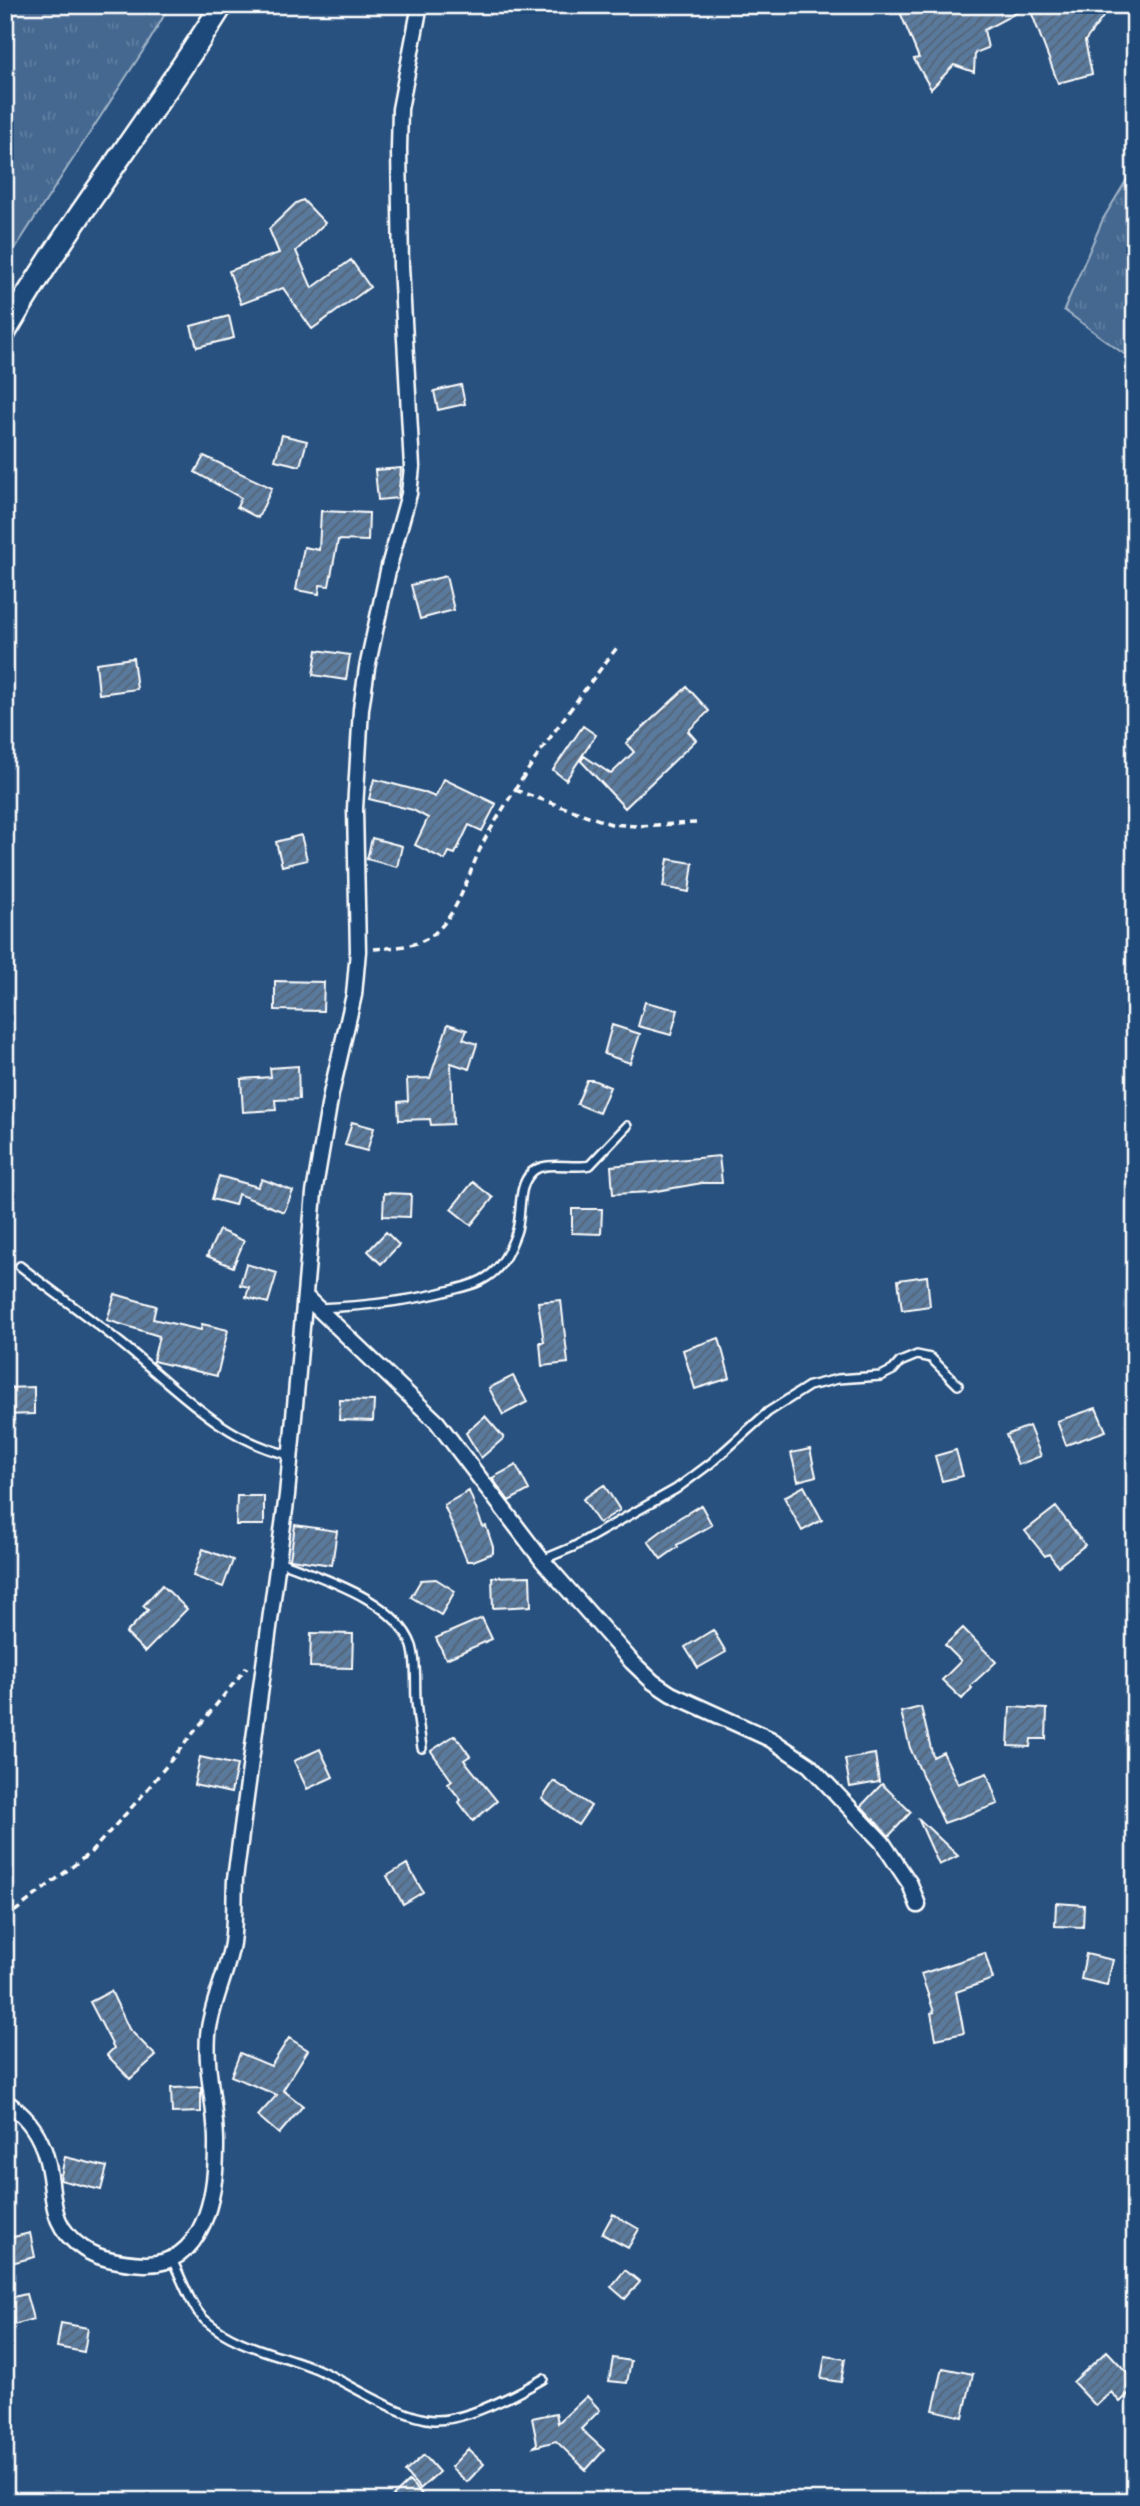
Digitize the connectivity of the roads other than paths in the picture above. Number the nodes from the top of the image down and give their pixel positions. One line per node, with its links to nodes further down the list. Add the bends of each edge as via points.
1 (222, 5): 3 (street)
2 (420, 5): 6 (street, via 404,85 399,149 412,467 361,709 355,809 358,951 354,995 322,1139)
3 (5, 332)
4 (627, 1126): 7 (lane, via 590,1165 542,1167 533,1172 521,1194 519,1226 511,1246 488,1277 406,1301)
5 (20, 1266): 9 (lane, via 223,1426 250,1443)
6 (306, 1297): 7 (street); 9 (street)
7 (319, 1308): 10 (street, via 437,1422)
8 (958, 1385): 10 (lane, via 931,1359 917,1355 881,1376 809,1386 768,1412 676,1489)
9 (291, 1455): 11 (street)
10 (542, 1560): 13 (street, via 653,1682 770,1739 809,1765 881,1842 910,1884)
11 (278, 1561): 12 (lane, via 376,1604 405,1633 412,1647); 15 (street, via 236,1879 232,1942 209,2033 214,2186 197,2235)
12 (422, 1748)
13 (918, 1905)
14 (5, 2101): 15 (street, via 37,2133 47,2161 57,2221 68,2237 85,2251 104,2258 158,2264)
15 (172, 2260): 16 (lane, via 202,2318 216,2329 414,2416 435,2420 463,2414)
16 (543, 2379)

